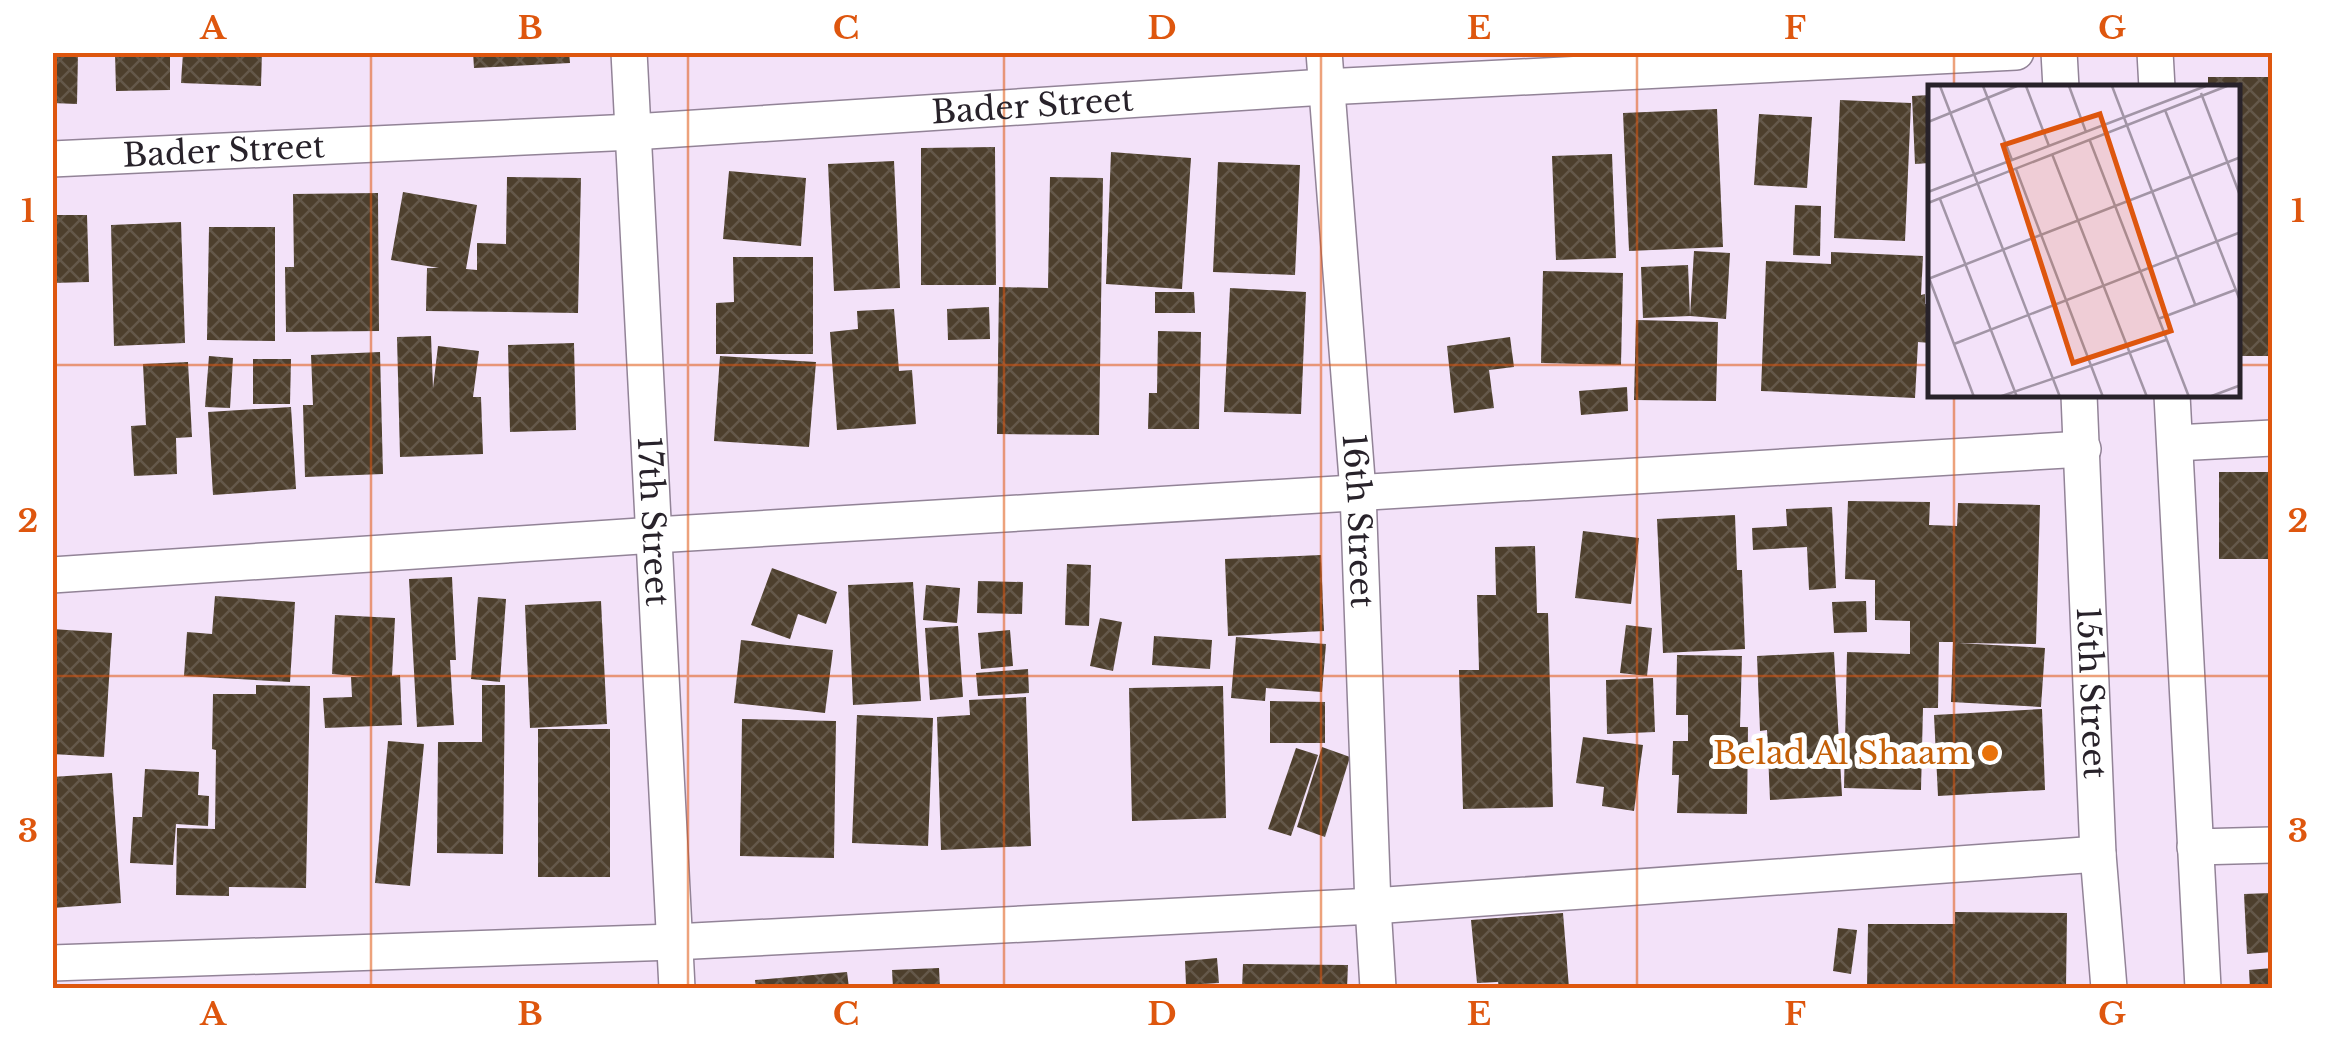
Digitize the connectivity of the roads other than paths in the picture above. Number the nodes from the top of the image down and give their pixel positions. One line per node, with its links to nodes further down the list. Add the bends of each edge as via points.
1 (629, 52): 8 (street, 17th Street)
2 (2016, 52): 5 (street, Bader Street)
3 (2059, 52): 6 (street)
4 (2155, 52): 7 (street)
5 (1325, 70): 8 (street, Bader Street); 15 (street, 16th Street)
6 (2061, 85)
7 (2156, 85)
8 (633, 132): 9 (street, Bader Street); 16 (street, 17th Street)
9 (52, 159)
10 (2080, 398): 14 (street, 15th Street)
11 (2172, 398): 13 (street)
12 (2272, 438): 13 (street)
13 (2175, 443): 19 (street)
14 (2083, 448): 15 (street); 20 (street, 15th Street)
15 (1358, 492): 16 (street); 21 (street, 16th Street)
16 (655, 535): 17 (street); 22 (street, 17th Street)
17 (52, 574)
18 (2272, 844): 19 (street)
19 (2196, 848): 28 (street)
20 (2098, 854): 21 (street); 27 (street, 15th Street)
21 (1373, 906): 22 (street); 26 (street, 16th Street)
22 (674, 942): 24 (street); 25 (street, 17th Street)
23 (52, 963): 24 (street)
24 (157, 974)
25 (677, 988)
26 (1378, 988)
27 (2108, 988)
28 (2203, 988)

